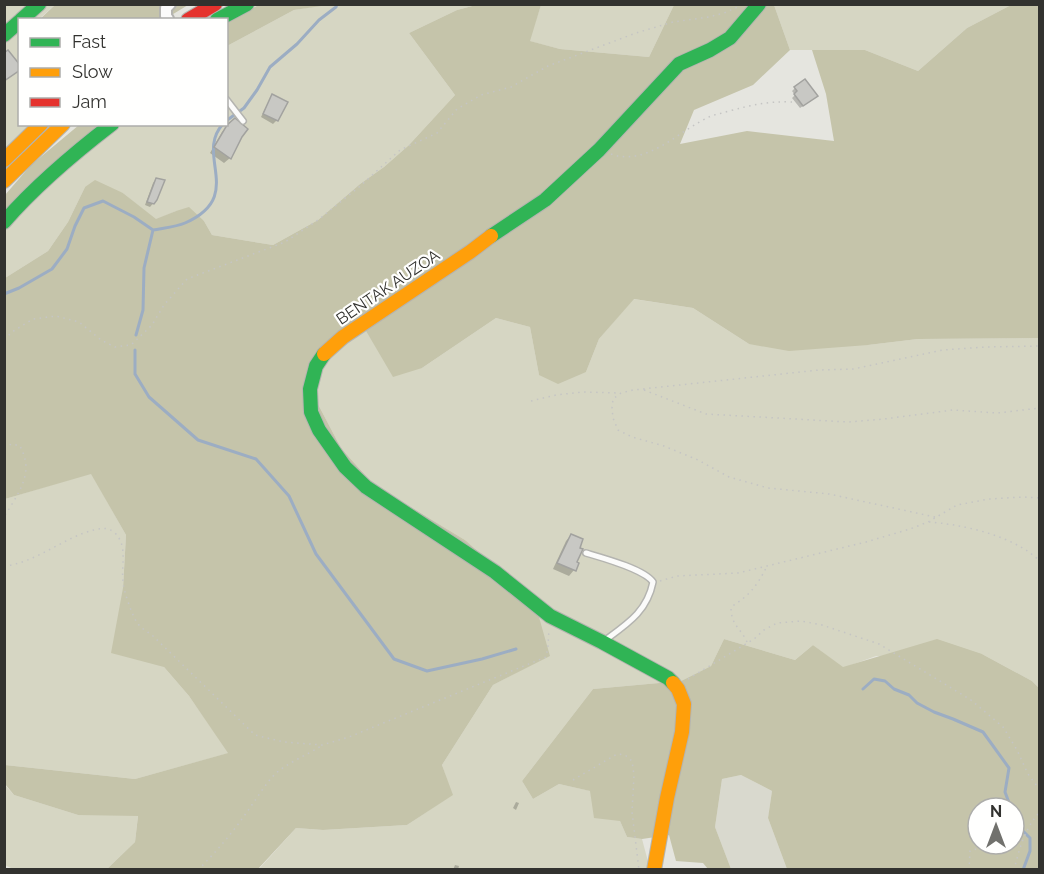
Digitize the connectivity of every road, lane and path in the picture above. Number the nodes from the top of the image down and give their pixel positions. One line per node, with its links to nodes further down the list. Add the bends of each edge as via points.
1 (39, 4): 7 (main road)
2 (170, 4): 8 (street, via 166,8)
3 (215, 4): 9 (main road)
4 (247, 4): 10 (main road)
5 (743, 4): 23 (path, via 724,13 636,33 548,66 511,87 481,95 457,109 437,133 400,150 351,194 285,242 187,279 152,325 131,345 116,347 79,322 56,316 33,319)
6 (759, 4): 19 (main road, BENTAK AUZOA, via 730,38 679,64)
7 (22, 18)
8 (167, 18)
9 (191, 18)
10 (221, 18)
11 (18, 22): 12 (main road)
12 (4, 35)
13 (228, 102): 15 (lane)
14 (792, 102): 19 (path, via 756,103 711,116 650,153 622,158)
15 (243, 121)
16 (39, 126): 20 (main road)
17 (61, 126): 21 (main road)
18 (109, 126): 22 (main road, via 58,166)
19 (599, 150): 39 (main road, BENTAK AUZOA, via 545,200 343,337 316,366 310,389 311,412 319,430 352,474 495,572)
20 (4, 160)
21 (4, 181)
22 (4, 222)
23 (4, 339)
24 (1040, 346): 25 (path, via 943,350 853,369)
25 (643, 389): 26 (path); 28 (path, via 706,414 848,422 953,410 997,413)
26 (621, 393): 27 (path, via 583,392); 32 (path, via 613,399 612,408 618,430 698,460 729,477 768,488 829,494)
27 (531, 400)
28 (1040, 408)
29 (4, 447): 31 (path, via 20,446 26,460 20,489)
30 (1040, 498): 32 (path, via 989,499 957,505)
31 (4, 517)
32 (935, 517): 33 (path)
33 (928, 522): 35 (path, via 961,525 1003,539); 37 (path, via 866,542)
34 (586, 553): 38 (lane, via 649,576)
35 (1040, 561)
36 (4, 566): 43 (path, via 90,531 111,530 119,538 123,552 123,582 137,623 255,735)
37 (766, 566): 38 (path, via 738,573 677,576); 41 (path, via 753,590 731,607 733,622)
38 (653, 582): 40 (lane, via 644,608)
39 (550, 616): 40 (main road, BENTAK AUZOA); 43 (path, via 546,657)
40 (602, 642): 42 (main road, BENTAK AUZOA, via 669,678)
41 (747, 643): 42 (path, via 689,678); 45 (path, via 777,623 801,621 879,644 971,700 1004,727)
42 (678, 689): 50 (main road, via 684,704 682,732)
43 (322, 745): 48 (path, via 275,774 230,835)
44 (573, 780): 49 (path, via 617,754 632,760 632,812)
45 (1040, 790)
46 (1040, 812): 47 (path)
47 (1026, 833)
48 (198, 870)
49 (639, 870)
50 (654, 870)

